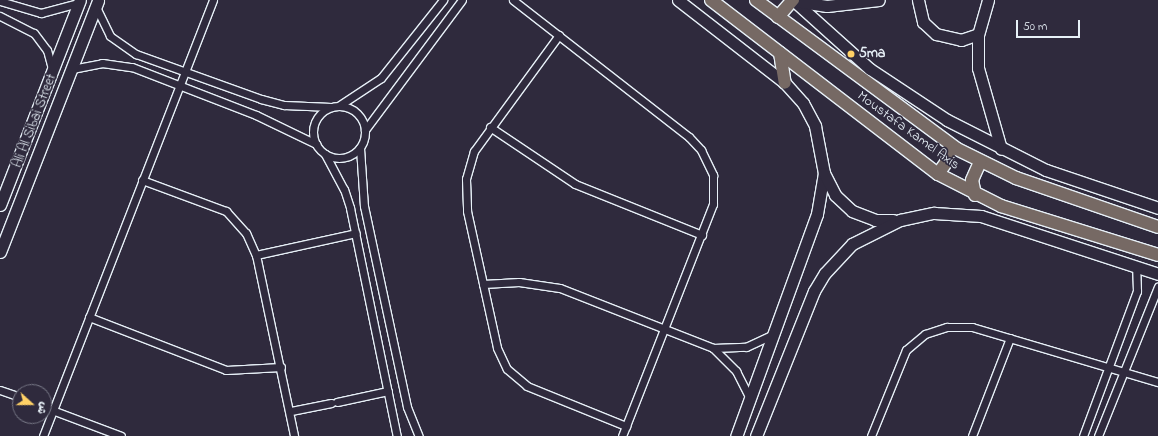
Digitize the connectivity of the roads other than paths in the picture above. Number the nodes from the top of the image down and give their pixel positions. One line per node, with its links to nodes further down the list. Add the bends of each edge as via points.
1 (213, 0): 22 (street)
2 (443, 0): 25 (street, via 381,78)
3 (462, 0): 28 (street)
4 (513, 0): 18 (street)
5 (678, 0): 23 (street)
6 (711, 0): 19 (main road, Moustafa Kamel Axis)
7 (756, 0): 16 (main road, Moustafa Kamel Axis)
8 (793, 0): 9 (street, via 826,6); 16 (main road); 32 (street, via 846,50 895,87)
9 (879, 0)
10 (918, 0): 17 (street, via 923,22 936,34 961,40)
11 (988, 0): 17 (street)
12 (0, 1): 13 (street, via 41,13)
13 (79, 2): 21 (street, Ali Al Sibai Street)
14 (97, 3): 20 (street, Ali Al Sibai Street); 22 (street, via 110,36 122,47)
15 (0, 16): 21 (street, via 34,33 47,50)
16 (778, 17): 30 (main road, Moustafa Kamel Axis)
17 (978, 34): 32 (street, via 978,68)
18 (559, 35): 27 (street); 44 (street, via 701,150 711,169 715,190)
19 (780, 53): 23 (main road); 36 (main road, Moustafa Kamel Axis)
20 (72, 69): 24 (street, via 117,64); 45 (street, Ali Al Sibai Street)
21 (53, 70): 39 (street, Ali Al Sibai Street)
22 (185, 73): 24 (street); 26 (street, via 284,105)
23 (785, 83): 35 (street, via 803,103 815,126)
24 (180, 87): 29 (street, via 276,124); 37 (street)
25 (339, 105): 26 (street); 28 (street, via 360,116)
26 (331, 107): 29 (street, via 317,118 314,126)
27 (490, 127): 44 (street, via 575,184); 50 (street, via 474,151 466,179 467,211)
28 (365, 130): 31 (street)
29 (316, 144): 33 (street)
30 (951, 145): 34 (main road, Moustafa Kamel Axis); 36 (main road, via 947,161)
31 (360, 148): 33 (street, via 339,158); 72 (street, via 364,206 406,407)
32 (1001, 149): 40 (street, via 1052,172)
33 (325, 154): 43 (street, via 344,189)
34 (980, 162): 38 (main road, via 972,180); 42 (main road, Moustafa Kamel Axis)
35 (824, 172): 41 (street, via 835,195 852,211 875,220); 54 (street, via 817,214)
36 (938, 174): 38 (main road, Moustafa Kamel Axis)
37 (142, 180): 46 (street, via 226,211 246,233); 52 (street)
38 (975, 195): 47 (main road, Moustafa Kamel Axis)
39 (0, 205)
40 (1158, 208)
41 (900, 220): 48 (street, via 950,213 995,220); 75 (street, via 852,244 825,274 814,291)
42 (1158, 227)
43 (356, 233): 46 (street); 62 (street)
44 (702, 235): 53 (street)
45 (0, 252)
46 (256, 255): 57 (street)
47 (1158, 255)
48 (1136, 266): 49 (street); 58 (street, via 1137,291)
49 (1158, 274)
50 (483, 284): 53 (street, via 547,285); 67 (street, via 497,348 516,378 539,392)
51 (1158, 287): 59 (street)
52 (89, 317): 57 (street, via 226,370); 65 (street)
53 (664, 329): 56 (street); 67 (street)
54 (776, 333): 56 (street, via 746,347); 64 (street)
55 (1010, 338): 58 (street); 76 (street, via 960,326 933,331 919,338 902,358); 77 (street)
56 (713, 348): 64 (street, via 736,371)
57 (280, 367): 66 (street)
58 (1109, 367): 59 (street); 78 (street)
59 (1124, 371): 60 (street); 79 (street)
60 (1158, 382)
61 (0, 390): 63 (street)
62 (388, 391): 66 (street); 71 (street)
63 (12, 394)
64 (750, 399): 74 (street)
65 (53, 410): 68 (street); 69 (street)
66 (291, 411): 70 (street)
67 (626, 426): 73 (street)
68 (43, 436)
69 (120, 436)
70 (294, 436)
71 (397, 436)
72 (420, 436)
73 (622, 436)
74 (736, 436)
75 (756, 436)
76 (871, 436)
77 (972, 436)
78 (1083, 436)
79 (1098, 436)

